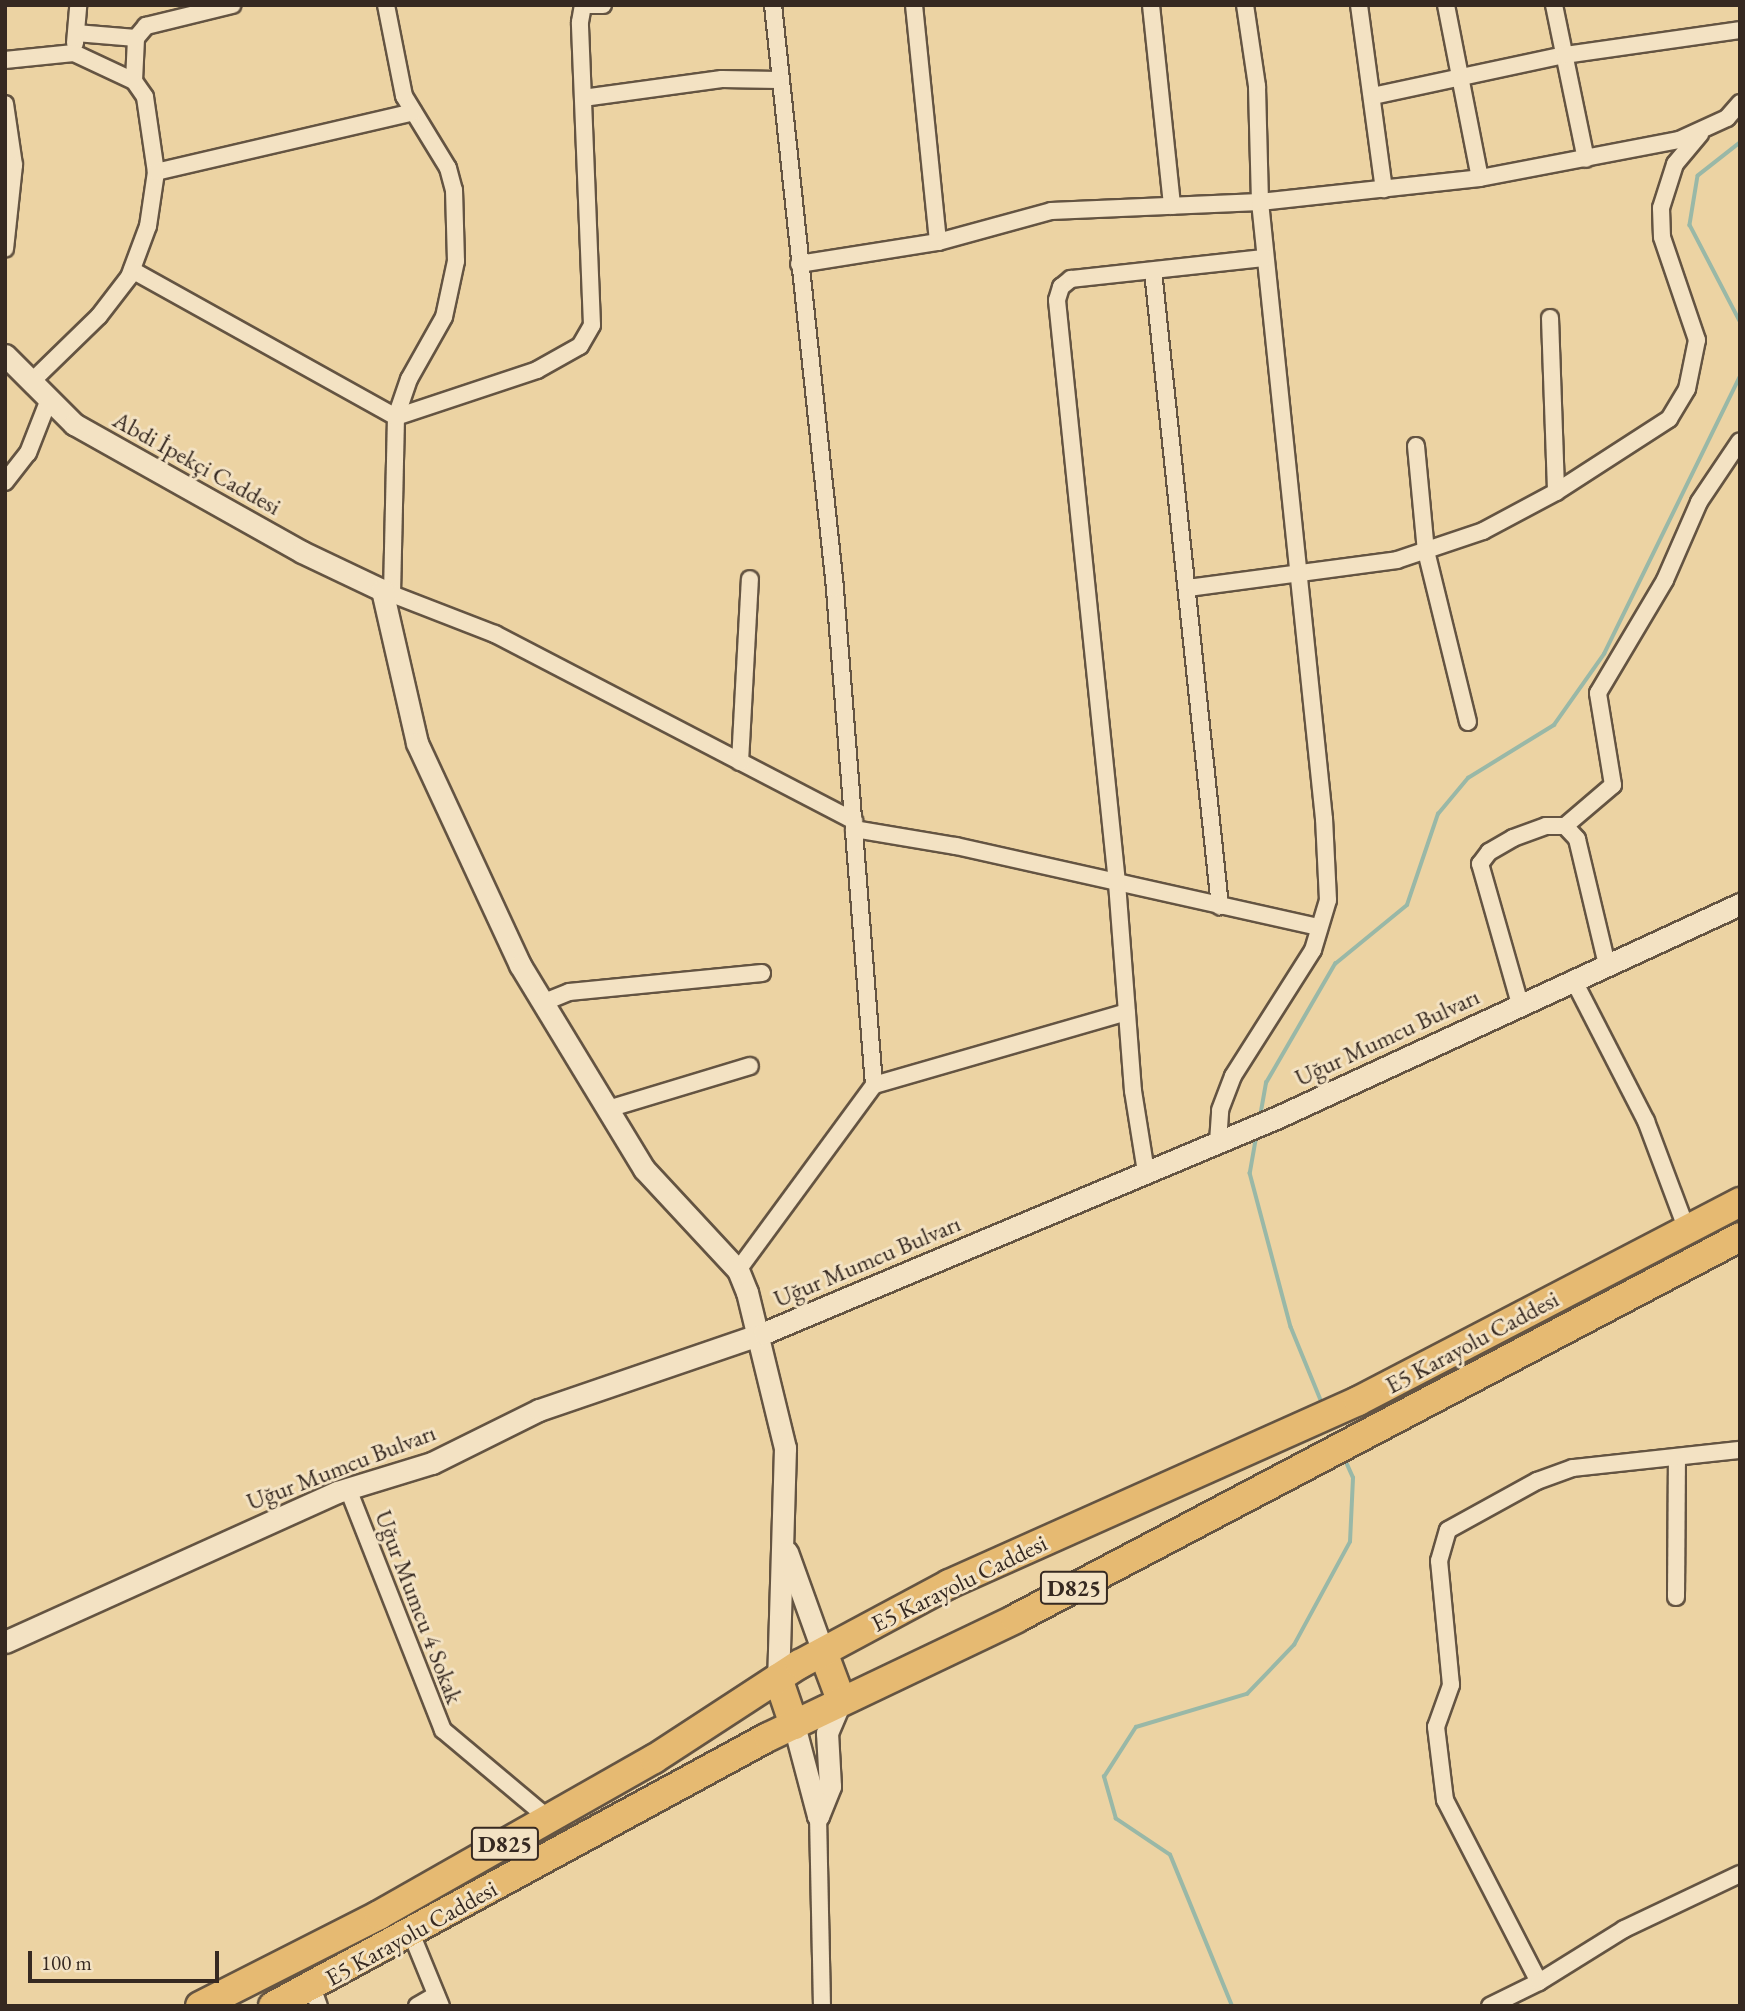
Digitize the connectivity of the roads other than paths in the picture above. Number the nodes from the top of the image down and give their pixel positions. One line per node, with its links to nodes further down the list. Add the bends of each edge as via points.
1 (78, 5): 15 (street)
2 (232, 5): 16 (street, via 146,26)
3 (386, 5): 27 (street, via 404,96)
4 (583, 5): 24 (street)
5 (589, 5): 6 (street)
6 (603, 5)
7 (773, 5): 21 (street)
8 (914, 5): 35 (street)
9 (1151, 5): 34 (street)
10 (1245, 5): 33 (street, via 1257,86)
11 (1359, 5): 23 (street)
12 (1446, 5): 20 (street)
13 (1554, 5): 18 (street)
14 (1740, 30): 18 (street)
15 (76, 33): 16 (street); 17 (street)
16 (136, 38): 22 (street)
17 (74, 53): 19 (street); 22 (street)
18 (1565, 55): 20 (street); 29 (street)
19 (5, 60)
20 (1460, 75): 23 (street); 31 (street)
21 (778, 80): 24 (street, via 722,79); 38 (street)
22 (134, 81): 30 (street, via 145,97)
23 (1373, 96): 32 (street)
24 (583, 98): 45 (street, via 592,325 587,339 537,370)
25 (1740, 103): 28 (street, via 1727,118)
26 (5, 104): 36 (street, via 14,165)
27 (413, 112): 30 (street); 45 (street, via 452,182 456,261 444,317 409,379)
28 (1701, 133): 29 (street); 49 (street, via 1675,164 1661,208 1662,237 1697,340 1687,390 1669,419)
29 (1586, 159): 31 (street)
30 (156, 172): 39 (street, via 148,226)
31 (1480, 178): 32 (street)
32 (1384, 189): 33 (street)
33 (1260, 202): 34 (street); 37 (street)
34 (1172, 206): 35 (street, via 1051,211)
35 (938, 242): 38 (street)
36 (5, 248)
37 (1265, 258): 40 (street); 51 (street)
38 (799, 264): 57 (street, via 835,588)
39 (132, 270): 43 (street, via 99,316); 45 (street)
40 (1153, 271): 53 (street); 59 (street, via 1071,279 1061,287 1058,300)
41 (1550, 318): 49 (street)
42 (5, 355): 43 (street, Abdi İpekçi Caddesi)
43 (30, 383): 44 (street, Abdi İpekçi Caddesi)
44 (48, 402): 48 (street, via 28,453); 54 (street, Abdi İpekçi Caddesi, via 127,456)
45 (396, 417): 54 (street)
46 (1740, 441): 58 (street, via 1699,502 1665,580 1598,693 1613,785)
47 (1416, 446): 50 (street)
48 (5, 482)
49 (1556, 492): 50 (street, via 1483,531)
50 (1426, 551): 51 (street); 55 (street)
51 (1296, 576): 53 (street); 62 (street, via 1324,819 1328,900)
52 (750, 579): 56 (street)
53 (1188, 588): 61 (street)
54 (387, 592): 56 (street, via 495,634); 66 (street, via 417,743 484,894)
55 (1468, 722)
56 (740, 762): 57 (street)
57 (854, 825): 59 (street); 70 (street)
58 (1565, 826): 63 (street, via 1577,839); 67 (street, via 1546,826 1513,838 1489,852 1480,864)
59 (1117, 883): 61 (street); 68 (street)
60 (1740, 904): 63 (street, Uğur Mumcu Bulvarı)
61 (1220, 906): 62 (street)
62 (1317, 927): 72 (street, via 1313,950 1233,1076 1220,1111)
63 (1607, 965): 65 (street, Uğur Mumcu Bulvarı)
64 (762, 973): 66 (street, via 569,992)
65 (1573, 979): 67 (street, Uğur Mumcu Bulvarı); 75 (street, via 1646,1121)
66 (542, 1003): 71 (street)
67 (1520, 1004): 72 (street, Uğur Mumcu Bulvarı)
68 (1127, 1012): 70 (street); 73 (street)
69 (750, 1066): 71 (street)
70 (874, 1085): 77 (street)
71 (611, 1108): 77 (street, via 644,1169)
72 (1218, 1142): 73 (street, Uğur Mumcu Bulvarı)
73 (1146, 1172): 78 (street, Uğur Mumcu Bulvarı)
74 (1740, 1202): 75 (highway, E5 Karayolu Caddesi / D825)
75 (1687, 1230): 85 (highway, E5 Karayolu Caddesi / D825, via 1358,1402 949,1584)
76 (1740, 1237): 87 (highway, E5 Karayolu Caddesi / D825, via 1015,1619)
77 (737, 1270): 78 (street)
78 (758, 1335): 81 (street, Uğur Mumcu Bulvarı, via 539,1410 432,1463); 82 (street, via 785,1448)
79 (1740, 1450): 80 (street)
80 (1677, 1459): 83 (street); 93 (street, via 1573,1468 1537,1481 1448,1530 1439,1561 1451,1685 1436,1727 1445,1800)
81 (348, 1489): 84 (street, Uğur Mumcu Bulvarı); 90 (street, Uğur Mumcu 4 Sokak, via 443,1730)
82 (782, 1516): 85 (street, via 788,1563); 86 (street)
83 (1676, 1597)
84 (5, 1642)
85 (823, 1652): 86 (highway, E5 Karayolu Caddesi / D825); 87 (highway)
86 (778, 1678): 88 (highway); 90 (highway, E5 Karayolu Caddesi / D825, via 654,1759)
87 (841, 1700): 88 (highway, E5 Karayolu Caddesi / D825); 89 (street, via 827,1733 831,1786)
88 (793, 1725): 89 (street); 92 (highway, E5 Karayolu Caddesi / D825)
89 (818, 1816): 99 (street)
90 (549, 1819): 96 (highway, E5 Karayolu Caddesi / D825, via 379,1915)
91 (1740, 1874): 93 (street, via 1624,1929)
92 (411, 1933): 94 (highway, E5 Karayolu Caddesi / D825); 95 (street)
93 (1539, 1982): 100 (street)
94 (316, 1996): 97 (highway, E5 Karayolu Caddesi / D825)
95 (439, 2000): 98 (street)
96 (200, 2006)
97 (273, 2006)
98 (416, 2006)
99 (822, 2006)
100 (1490, 2006)

